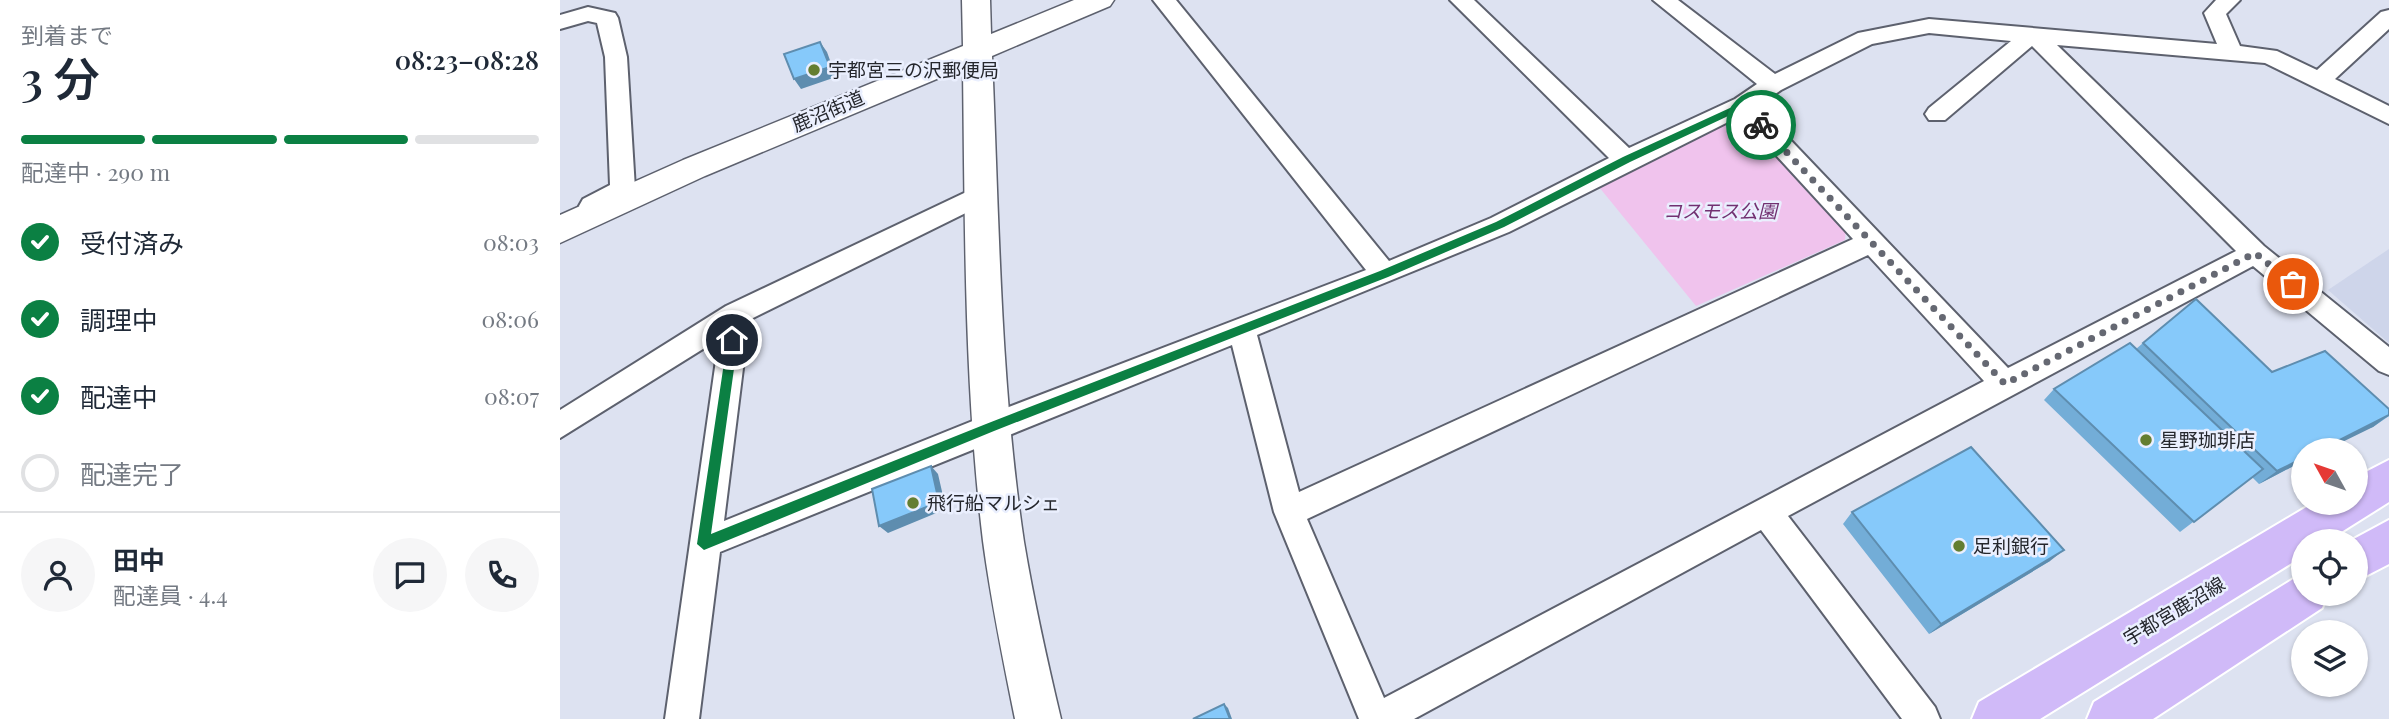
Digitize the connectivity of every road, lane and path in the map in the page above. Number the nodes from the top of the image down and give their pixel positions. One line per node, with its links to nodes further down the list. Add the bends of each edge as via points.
1 (976, 0): 10 (street)
2 (1100, 0): 10 (street, 鹿沼街道)
3 (1164, 0): 23 (street)
4 (1461, 0): 17 (street)
5 (1664, 0): 13 (street)
6 (2229, 0): 11 (street, via 2215,13)
7 (2389, 17): 12 (street)
8 (560, 22): 19 (street, via 588,14 607,19 616,57 623,189 592,205)
9 (2033, 34): 11 (street); 13 (street, via 1929,26 1866,38); 15 (street); 22 (street)
10 (978, 49): 18 (street); 19 (street, 鹿沼街道)
11 (2232, 54): 12 (street, via 2269,56)
12 (2319, 81): 16 (street)
13 (1773, 84): 14 (street)
14 (1743, 105): 17 (street); 21 (street)
15 (1937, 114)
16 (2389, 116)
17 (1626, 160): 23 (street, via 1500,225)
18 (981, 194): 24 (street); 29 (street)
19 (597, 212): 20 (street, 鹿沼街道)
20 (560, 230)
21 (1870, 242): 27 (street); 31 (street)
22 (2255, 253): 26 (street); 27 (street)
23 (1384, 274): 25 (street)
24 (736, 314): 28 (street); 34 (street)
25 (1242, 329): 29 (street); 31 (street)
26 (2389, 363)
27 (2005, 384): 32 (street)
28 (560, 425)
29 (990, 427): 34 (street); 38 (street, via 1001,540)
30 (2371, 495): 41 (main road, 宇都宮鹿沼線)
31 (1289, 512): 39 (street)
32 (1766, 512): 39 (street); 40 (street)
33 (2389, 540): 35 (main road)
34 (704, 544): 37 (street)
35 (2368, 553)
36 (2291, 603): 42 (main road)
37 (681, 719)
38 (1038, 719)
39 (1378, 719)
40 (1923, 719)
41 (1996, 719)
42 (2111, 719)

